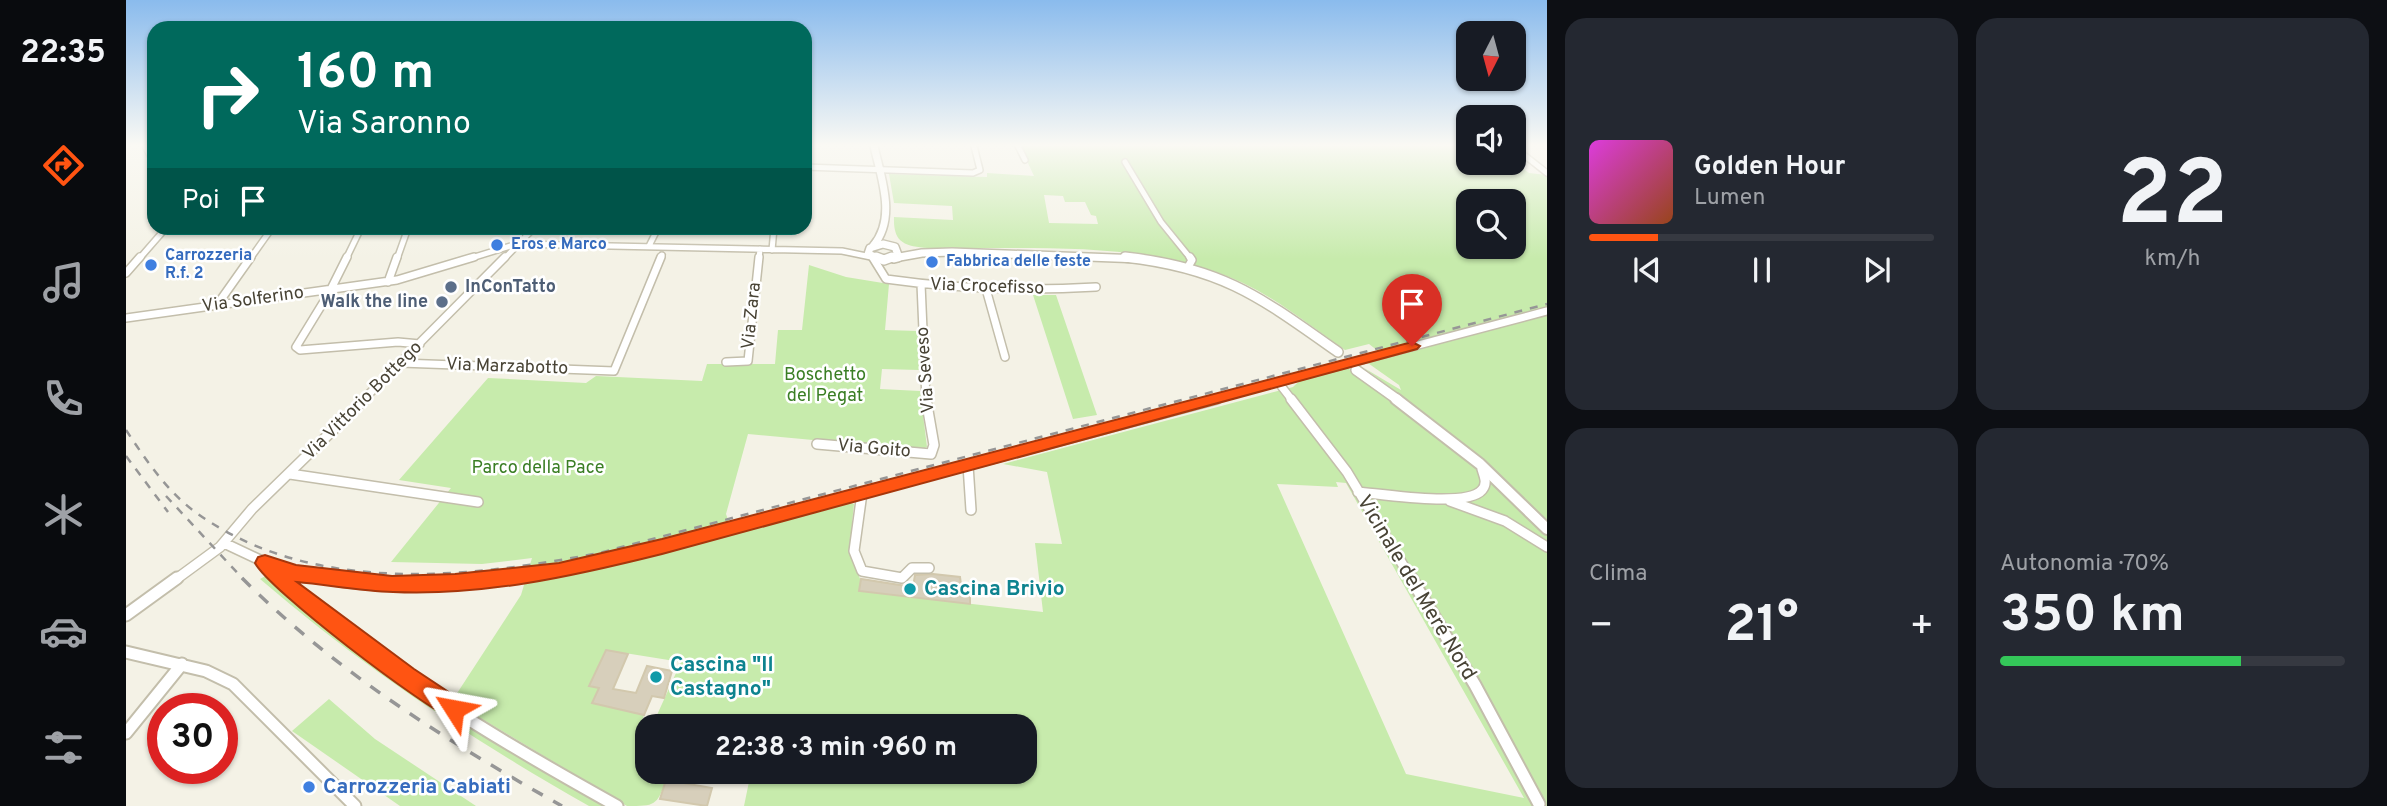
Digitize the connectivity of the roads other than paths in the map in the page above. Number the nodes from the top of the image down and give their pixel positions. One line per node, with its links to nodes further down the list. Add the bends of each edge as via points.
1 (882, 184): 3 (street)
2 (1138, 184): 23 (street, via 1192,260)
3 (884, 232): 13 (street); 14 (street)
4 (160, 235): 24 (street)
5 (267, 235): 31 (street)
6 (357, 235): 29 (street)
7 (405, 235): 26 (street)
8 (527, 235): 11 (street, Via Vittorio Bottego)
9 (654, 235): 12 (street)
10 (773, 235): 16 (street)
11 (517, 244): 12 (street, Via Solferino); 26 (street, Via Solferino); 34 (street, Via Vittorio Bottego)
12 (649, 246): 15 (street, Via Solferino)
13 (872, 246): 14 (street); 17 (street); 21 (street, via 867,253)
14 (892, 246): 18 (street); 22 (street, via 898,251)
15 (760, 249): 16 (street, Via Solferino); 36 (street, Via Zara, via 748,361)
16 (772, 250): 17 (street, Via Solferino)
17 (842, 251): 21 (street)
18 (932, 253): 20 (street); 22 (street)
19 (662, 255): 37 (street, Via Marzabotto, via 614,371)
20 (1038, 255): 23 (street, via 1126,256); 23 (street, via 1133,259 1201,274 1256,299 1336,353 1254,294)
21 (872, 258): 22 (street); 25 (street)
22 (894, 258): 25 (street)
23 (1188, 267)
24 (126, 273)
25 (882, 273): 27 (street, Via Crocefisso, via 890,280)
26 (387, 282): 29 (street, Via Solferino)
27 (921, 284): 30 (street, Via Crocefisso); 40 (street, Via Seveso)
28 (1096, 287): 30 (street, Via Crocefisso)
29 (330, 289): 31 (street, Via Solferino); 34 (street, via 297,349)
30 (986, 289): 35 (street)
31 (217, 305): 33 (street, Via Solferino)
32 (1547, 311): 38 (street)
33 (126, 318)
34 (420, 344): 37 (street, Via Vittorio Bottego)
35 (1005, 357)
36 (726, 362)
37 (401, 363): 43 (street, Via Vittorio Bottego)
38 (1278, 382): 42 (street); 44 (street, Vicinale del Meré Nord)
39 (817, 444): 40 (street, Via Goito)
40 (931, 453)
41 (1472, 455): 46 (street, via 1484,472 1483,489 1460,498); 49 (street, via 1359,369 1477,453); 50 (street)
42 (968, 465): 45 (street); 48 (street)
43 (290, 474): 47 (street); 51 (street, Via Vittorio Bottego)
44 (1358, 492): 46 (street); 59 (street, Vicinale del Meré Nord, via 1475,685)
45 (862, 493): 53 (street, via 625,556 519,577 384,584 296,573); 54 (street, via 854,551 862,570 897,579 912,568)
46 (1433, 498): 52 (street, via 1505,521)
47 (478, 502)
48 (971, 510)
49 (1547, 520)
50 (1547, 529)
51 (224, 543): 53 (street); 55 (street, Via Vittorio Bottego)
52 (1547, 547)
53 (265, 563): 61 (street, via 293,591 406,676)
54 (929, 568)
55 (126, 615)
56 (126, 652): 57 (street)
57 (182, 664): 58 (street); 60 (street, via 233,684)
58 (126, 733)
59 (1539, 804)
60 (355, 806)
61 (617, 806)

